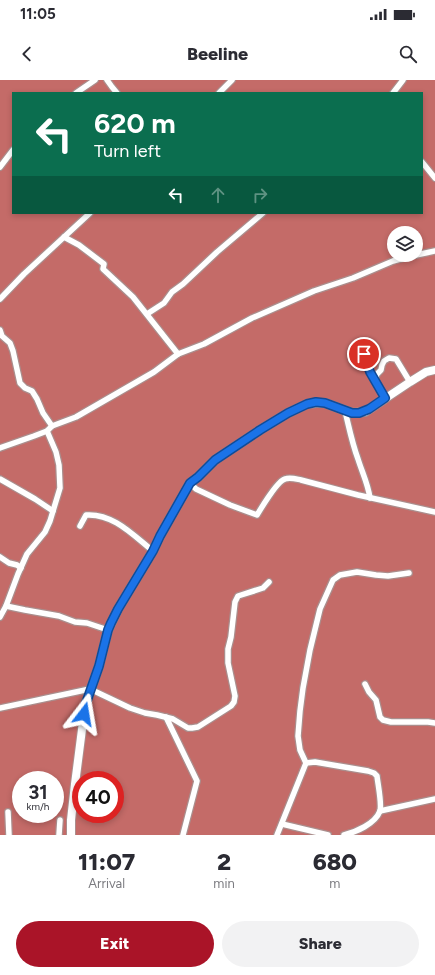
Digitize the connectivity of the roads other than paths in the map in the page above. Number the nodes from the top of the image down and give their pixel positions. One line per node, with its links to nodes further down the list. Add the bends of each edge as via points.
1 (95, 80): 5 (street)
2 (108, 80): 6 (street)
3 (232, 80): 7 (street)
4 (403, 80): 8 (street)
5 (77, 92)
6 (117, 92)
7 (220, 92)
8 (394, 92)
9 (12, 151): 11 (street)
10 (423, 163): 12 (street)
11 (0, 167)
12 (435, 178)
13 (89, 214): 15 (street)
14 (262, 214): 20 (street, via 172,292 164,303)
15 (64, 237): 19 (street); 20 (street, via 104,264 103,269)
16 (435, 251): 17 (street)
17 (423, 254)
18 (391, 262): 22 (street, via 293,300)
19 (0, 299)
20 (147, 314): 22 (street)
21 (0, 330): 29 (street, via 2,336 10,343 20,383 32,392)
22 (178, 354): 29 (street, via 154,372 100,404)
23 (364, 354): 25 (street)
24 (435, 370): 26 (street, via 426,372)
25 (375, 380): 26 (street, via 384,361 389,358 396,360); 27 (street)
26 (410, 382): 27 (street)
27 (385, 398): 28 (street, via 364,412)
28 (345, 411): 33 (street, via 325,403 307,404 254,433 215,460); 34 (street)
29 (52, 426): 30 (street)
30 (47, 431): 31 (street); 35 (street, via 59,465 60,488)
31 (0, 448)
32 (0, 479): 35 (street)
33 (190, 483): 34 (street, via 196,489 257,515 283,479 301,480); 38 (street)
34 (370, 498): 36 (street)
35 (53, 511): 40 (street, via 45,532 27,554)
36 (435, 512)
37 (80, 526): 38 (street, via 86,515 108,518 120,524)
38 (153, 551): 45 (street)
39 (0, 557): 40 (street)
40 (21, 568): 43 (street)
41 (409, 573): 51 (street, via 388,576 345,573 333,580 320,609 303,688 298,736 300,750)
42 (269, 582): 49 (street, via 263,588 238,596 235,602 228,649 228,663 235,696 231,706 198,727 188,728)
43 (6, 606): 44 (street); 45 (street, via 59,616)
44 (0, 617)
45 (108, 630): 47 (street)
46 (365, 684): 50 (street, via 376,700 382,720)
47 (90, 689): 48 (street); 49 (street, via 130,708); 59 (street, via 82,722)
48 (0, 708)
49 (166, 717): 60 (street, via 197,781)
50 (435, 723)
51 (306, 763): 53 (street, via 325,763 374,773 377,776); 56 (street)
52 (435, 799): 53 (street)
53 (380, 811): 63 (street, via 374,820 355,832)
54 (8, 812): 57 (street)
55 (60, 823): 58 (street)
56 (282, 824): 61 (street); 62 (street)
57 (9, 835)
58 (59, 835)
59 (71, 835)
60 (183, 835)
61 (277, 835)
62 (328, 835)
63 (344, 835)

